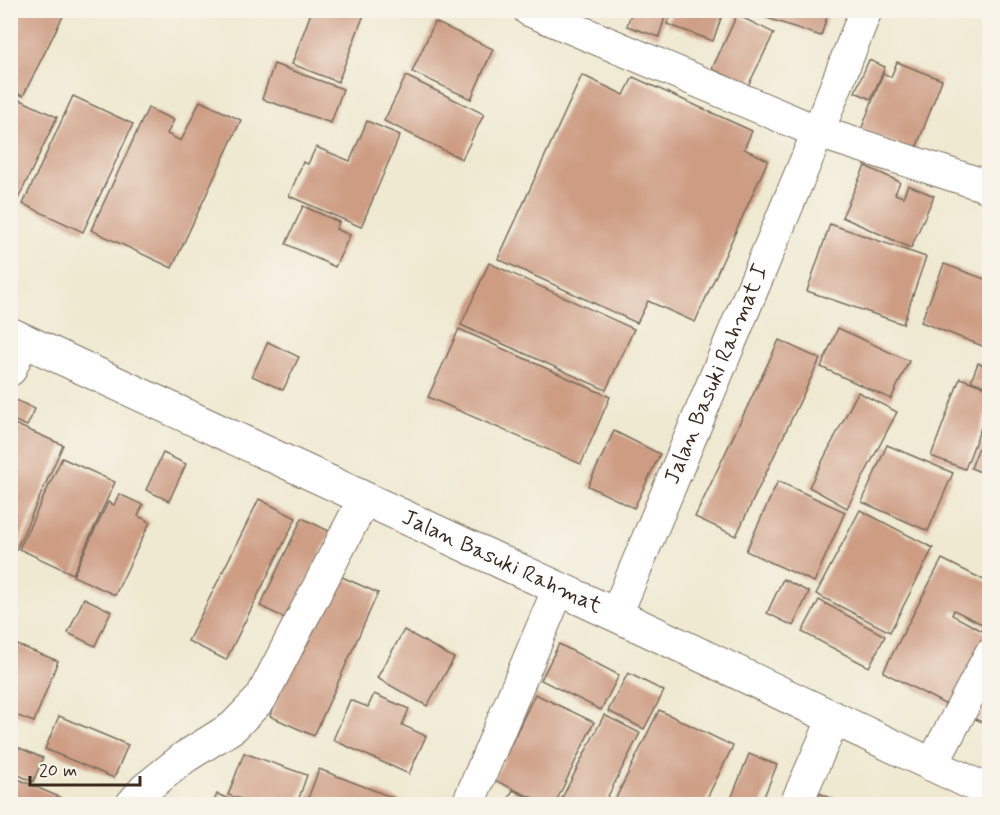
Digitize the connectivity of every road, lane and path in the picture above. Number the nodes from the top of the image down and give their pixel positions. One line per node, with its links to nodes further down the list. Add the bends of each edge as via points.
1 (529, 10): 3 (street)
2 (866, 10): 3 (street, Jalan Basuki Rahmat I)
3 (818, 132): 4 (street); 9 (street, Jalan Basuki Rahmat I)
4 (990, 187)
5 (17, 337): 6 (street); 7 (highway, Jalan Basuki Rahmat)
6 (10, 370)
7 (364, 499): 8 (highway, Jalan Basuki Rahmat); 14 (street, via 261,698 233,727 185,757)
8 (558, 590): 9 (highway, Jalan Basuki Rahmat); 15 (street)
9 (616, 615): 11 (highway, Jalan Basuki Rahmat)
10 (990, 655): 12 (street)
11 (834, 718): 12 (highway, Jalan Basuki Rahmat); 16 (street)
12 (932, 765): 13 (highway, Jalan Basuki Rahmat)
13 (990, 792)
14 (132, 804)
15 (468, 804)
16 (796, 804)

